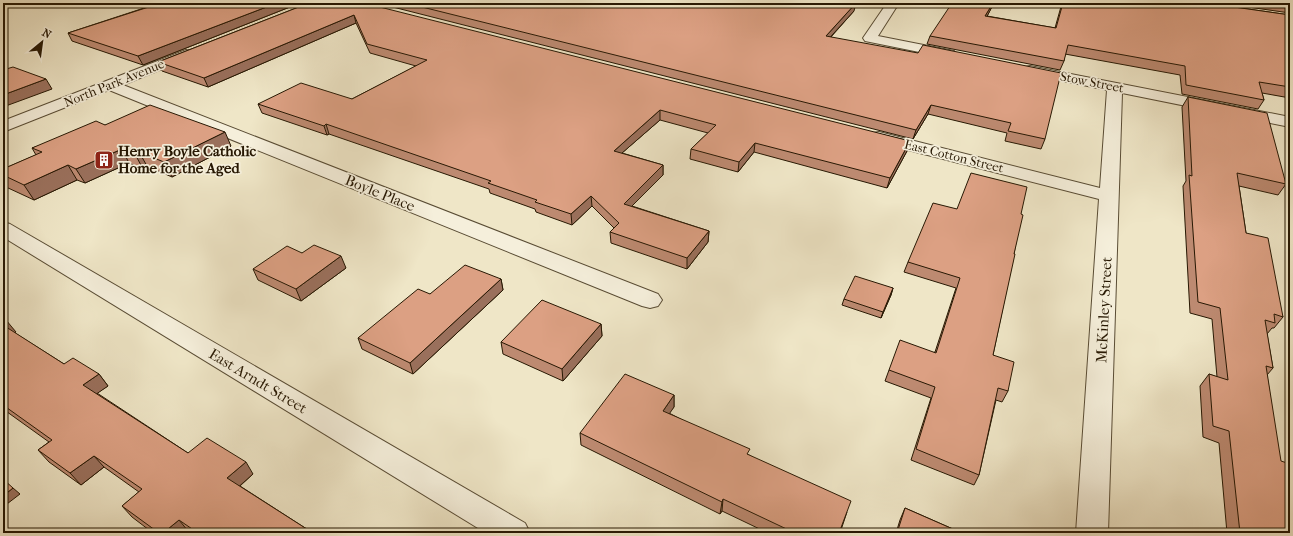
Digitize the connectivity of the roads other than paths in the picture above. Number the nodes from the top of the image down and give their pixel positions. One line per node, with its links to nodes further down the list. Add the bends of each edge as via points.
1 (893, 3): 3 (street, via 870,38)
2 (198, 50): 5 (street, North Park Avenue)
3 (962, 57)
4 (1016, 67): 6 (street, Stow Street)
5 (110, 85): 8 (street, North Park Avenue); 12 (street, Boyle Place)
6 (1115, 87): 7 (street, Stow Street); 10 (street, McKinley Street)
7 (1290, 122)
8 (3, 128)
9 (864, 133): 10 (street, East Cotton Street)
10 (1110, 196): 14 (street, McKinley Street)
11 (3, 228): 13 (street, East Arndt Street)
12 (650, 300)
13 (514, 533)
14 (1092, 533)

